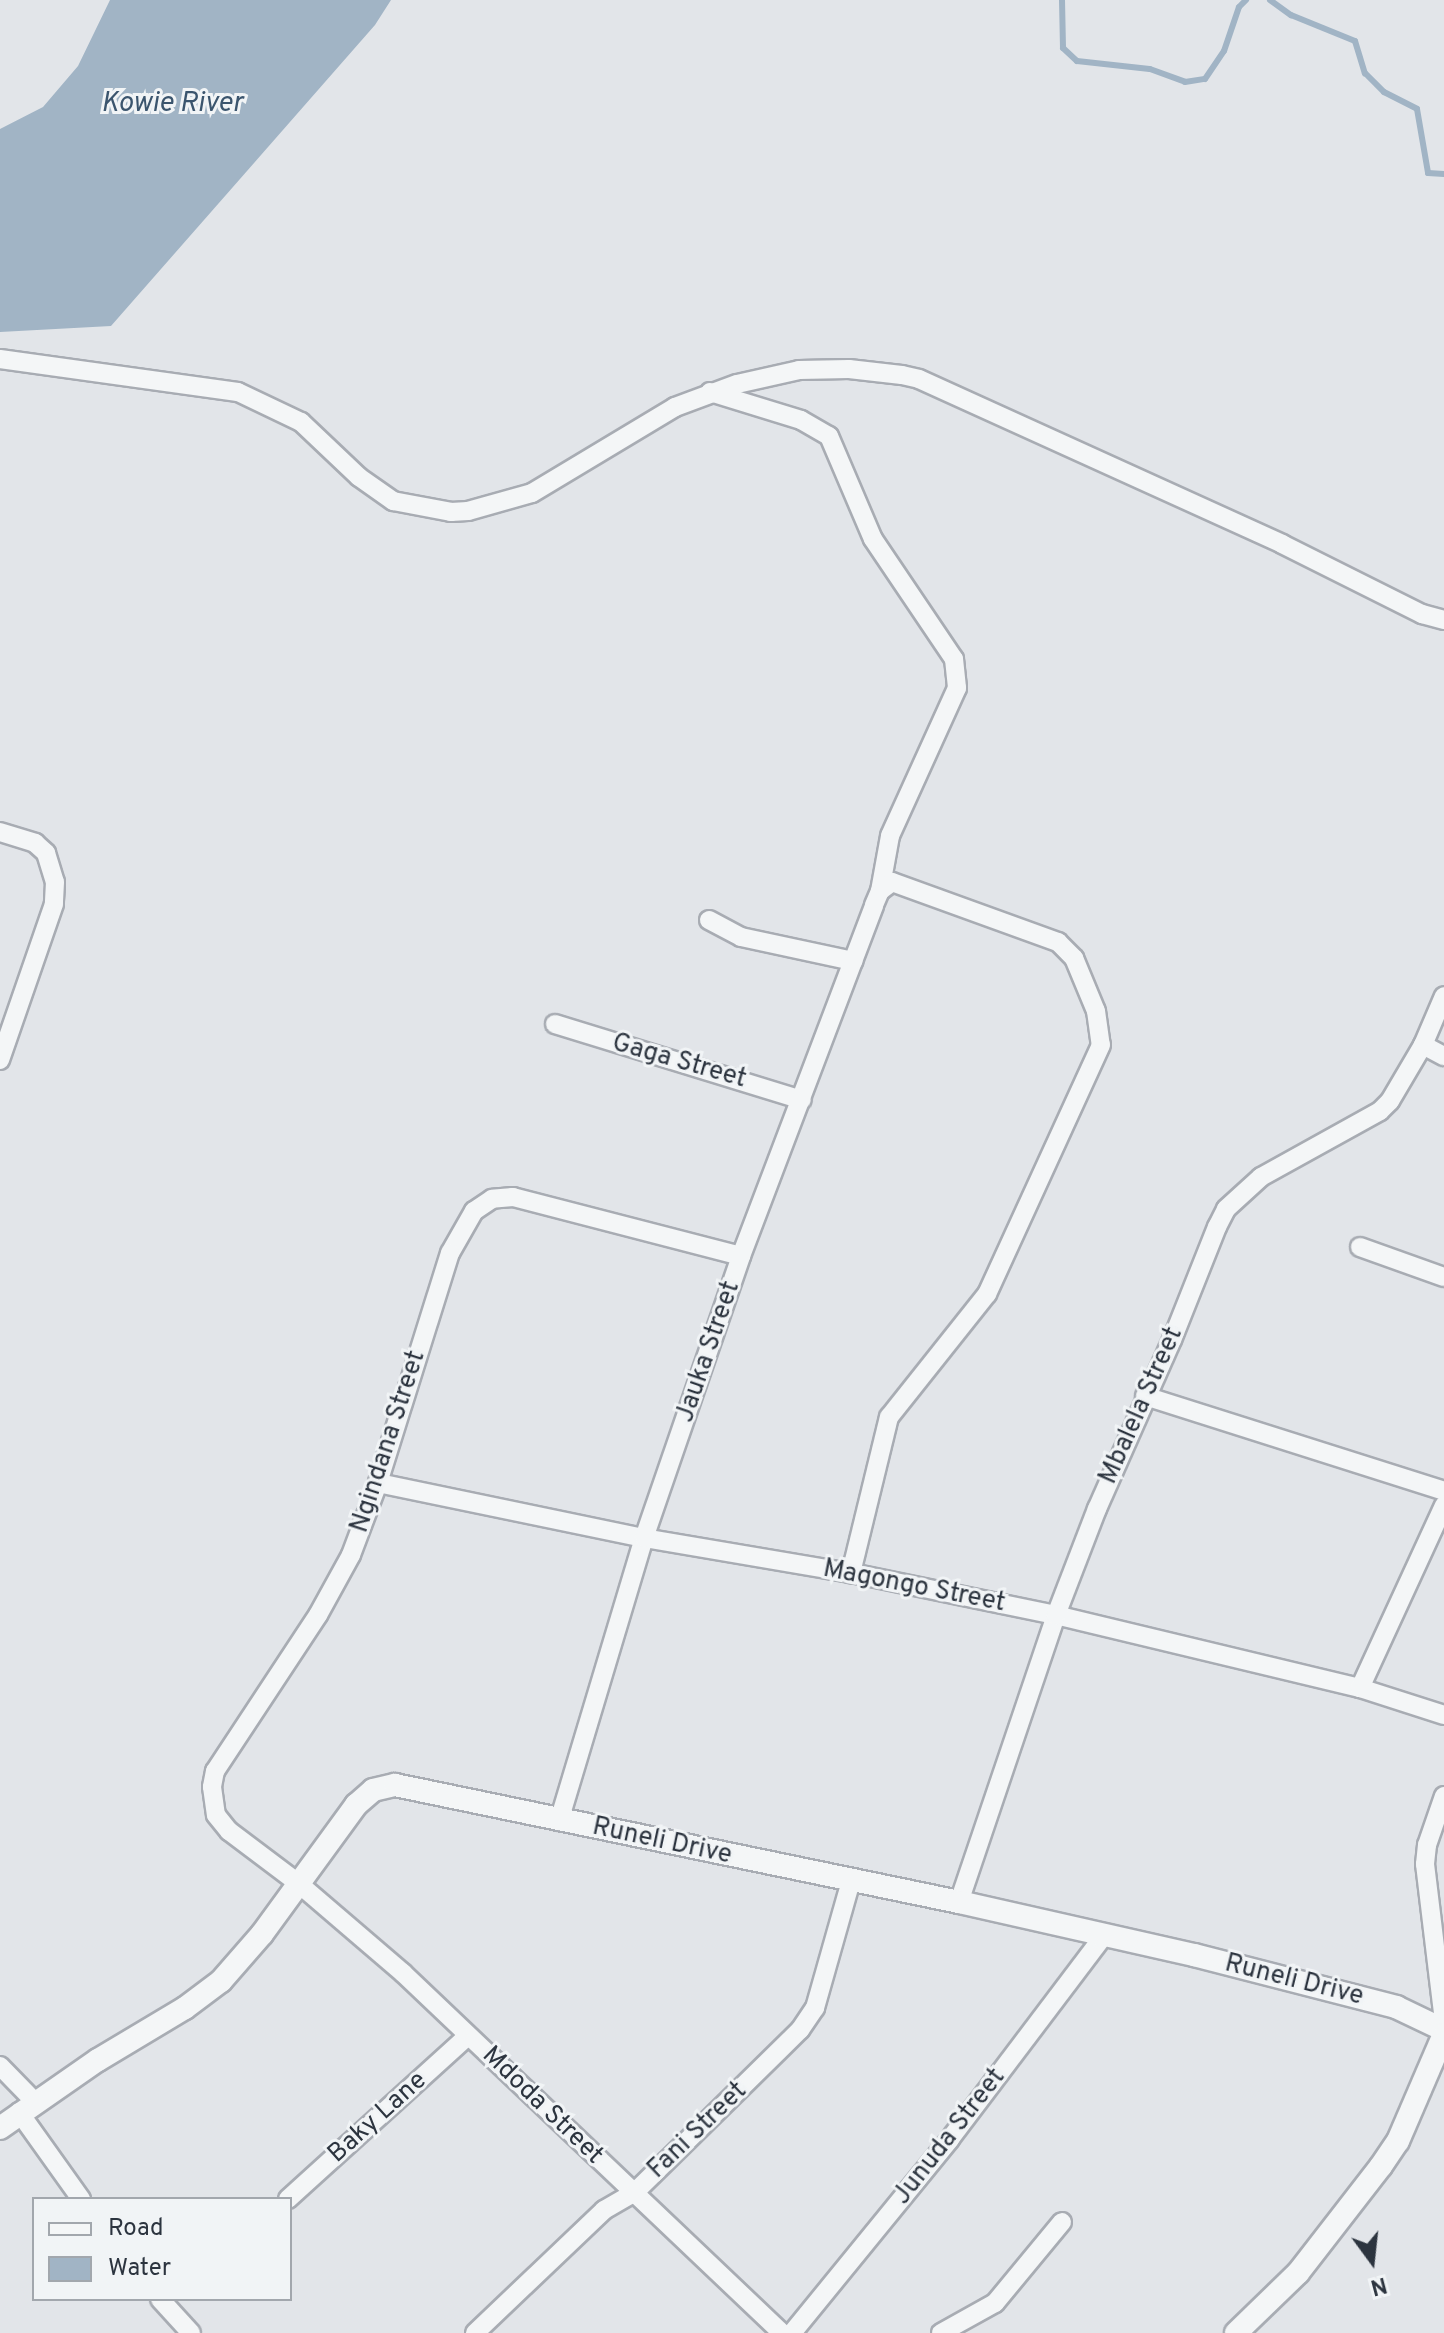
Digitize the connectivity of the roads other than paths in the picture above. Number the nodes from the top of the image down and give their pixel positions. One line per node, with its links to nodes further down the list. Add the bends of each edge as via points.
1 (0, 359): 2 (street, via 238,392 301,422 393,501 451,512 532,493 649,421)
2 (710, 392): 3 (street, via 799,370 869,370 919,379); 5 (street, Jauka Street, via 801,420 829,436 873,539 954,659 957,688 890,836)
3 (1444, 620)
4 (0, 832): 12 (street, via 35,843 46,853 55,882 54,904)
5 (880, 891): 7 (street, Jauka Street); 22 (street, via 900,883 1058,942 1074,958 1096,1011 1101,1045 987,1294 889,1417)
6 (709, 920): 7 (street, via 741,937)
7 (853, 961): 13 (street, Jauka Street)
8 (1444, 996): 10 (street, Mbalela Street)
9 (555, 1024): 13 (street, Gaga Street)
10 (1423, 1045): 11 (street); 17 (street, Mbalela Street, via 1380,1111 1261,1177 1226,1209)
11 (1444, 1056)
12 (0, 1060)
13 (802, 1100): 15 (street, Jauka Street)
14 (1360, 1247): 16 (street)
15 (741, 1256): 18 (street, Ngindana Street, via 513,1197 483,1204 465,1221 450,1253); 21 (street, Jauka Street)
16 (1444, 1277)
17 (1145, 1396): 19 (street); 23 (street, Mbalela Street)
18 (378, 1483): 21 (street, Magongo Street); 29 (street, Ngindana Street, via 358,1539 330,1593 212,1780 221,1823)
19 (1444, 1491)
20 (1444, 1505): 24 (street)
21 (644, 1538): 22 (street, Magongo Street); 27 (street, Jauka Street)
22 (851, 1573): 23 (street, Magongo Street)
23 (1056, 1615): 24 (street, Magongo Street); 30 (street, Mbalela Street)
24 (1360, 1688): 25 (street, Magongo Street)
25 (1444, 1715)
26 (1444, 1796): 32 (street, via 1425,1864)
27 (559, 1821): 28 (street, Runeli Drive); 29 (street, Runeli Drive, via 429,1790 382,1787 356,1805)
28 (851, 1881): 30 (street, Runeli Drive); 38 (street, Fani Street, via 811,2017)
29 (298, 1883): 34 (street, Mdoda Street); 36 (street, Runeli Drive, via 221,1981)
30 (959, 1902): 31 (street, Runeli Drive)
31 (1103, 1937): 33 (street, Runeli Drive, via 1396,2007); 46 (street, Junuda Street, via 950,2139)
32 (1444, 2021)
33 (1444, 2032): 48 (street, Runeli Drive, via 1398,2141 1381,2166 1298,2273)
34 (468, 2036): 38 (street, Mdoda Street); 40 (street, Baky Lane)
35 (0, 2066): 36 (street)
36 (27, 2107): 37 (street, Runeli Drive); 39 (street)
37 (0, 2128)
38 (634, 2193): 43 (street, Fani Street, via 604,2210); 45 (street, Mdoda Street)
39 (80, 2197)
40 (290, 2197)
41 (1062, 2222): 47 (street, via 995,2303)
42 (165, 2301): 44 (street)
43 (482, 2331)
44 (191, 2333)
45 (782, 2333)
46 (792, 2333)
47 (941, 2333)
48 (1236, 2333)

